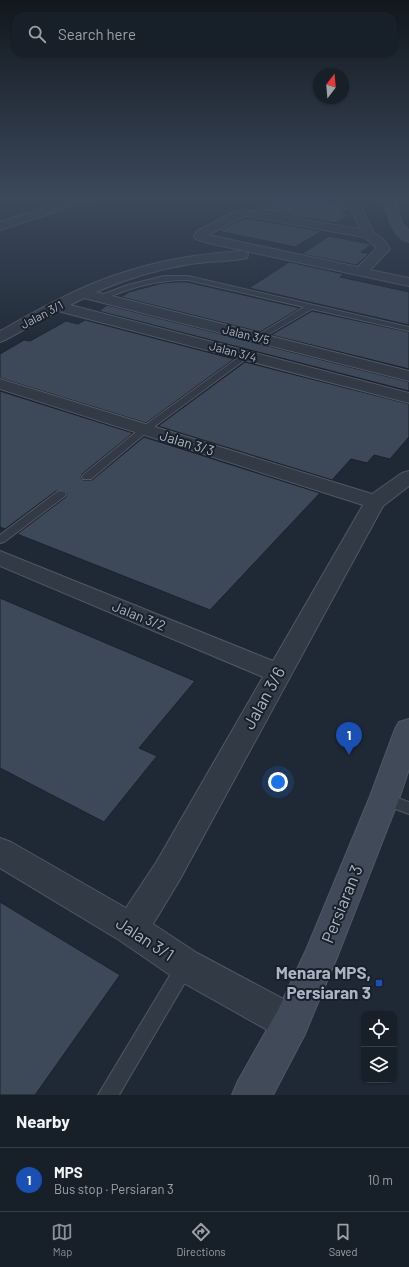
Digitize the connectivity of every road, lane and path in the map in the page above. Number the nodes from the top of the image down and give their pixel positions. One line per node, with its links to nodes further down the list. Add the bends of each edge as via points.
1 (260, 250): 3 (street)
2 (383, 250): 4 (street)
3 (278, 254): 4 (street); 6 (street, Jalan 3/1, via 214,256 148,270 105,284)
4 (361, 271): 5 (street)
5 (409, 282)
6 (90, 296): 7 (street, Jalan 3/1); 8 (lane, via 173,277 188,278); 11 (street, Jalan 3/5)
7 (57, 306): 10 (street, Jalan 3/1); 12 (street, Jalan 3/4)
8 (311, 306): 9 (lane); 11 (lane)
9 (409, 328)
10 (0, 337)
11 (259, 338): 13 (street, Jalan 3/5)
12 (246, 356): 15 (street, Jalan 3/4); 16 (lane)
13 (409, 376)
14 (0, 384): 16 (street, Jalan 3/3)
15 (408, 397)
16 (144, 430): 17 (lane); 20 (street, Jalan 3/3)
17 (87, 477)
18 (409, 477): 20 (street, Jalan 3/6)
19 (61, 494): 21 (lane)
20 (375, 502): 23 (street, Jalan 3/6)
21 (0, 540)
22 (0, 558): 23 (street, Jalan 3/2)
23 (278, 673): 27 (street, Jalan 3/6, via 168,871)
24 (409, 729): 25 (street, Persiaran 3)
25 (397, 804): 29 (street, Persiaran 3, via 321,955)
26 (0, 852): 27 (street, Jalan 3/1)
27 (131, 929): 28 (street, Jalan 3/1)
28 (186, 965): 29 (street, Jalan 3/1); 30 (lane)
29 (291, 1023): 31 (street, Persiaran 3)
30 (108, 1095)
31 (252, 1095)

